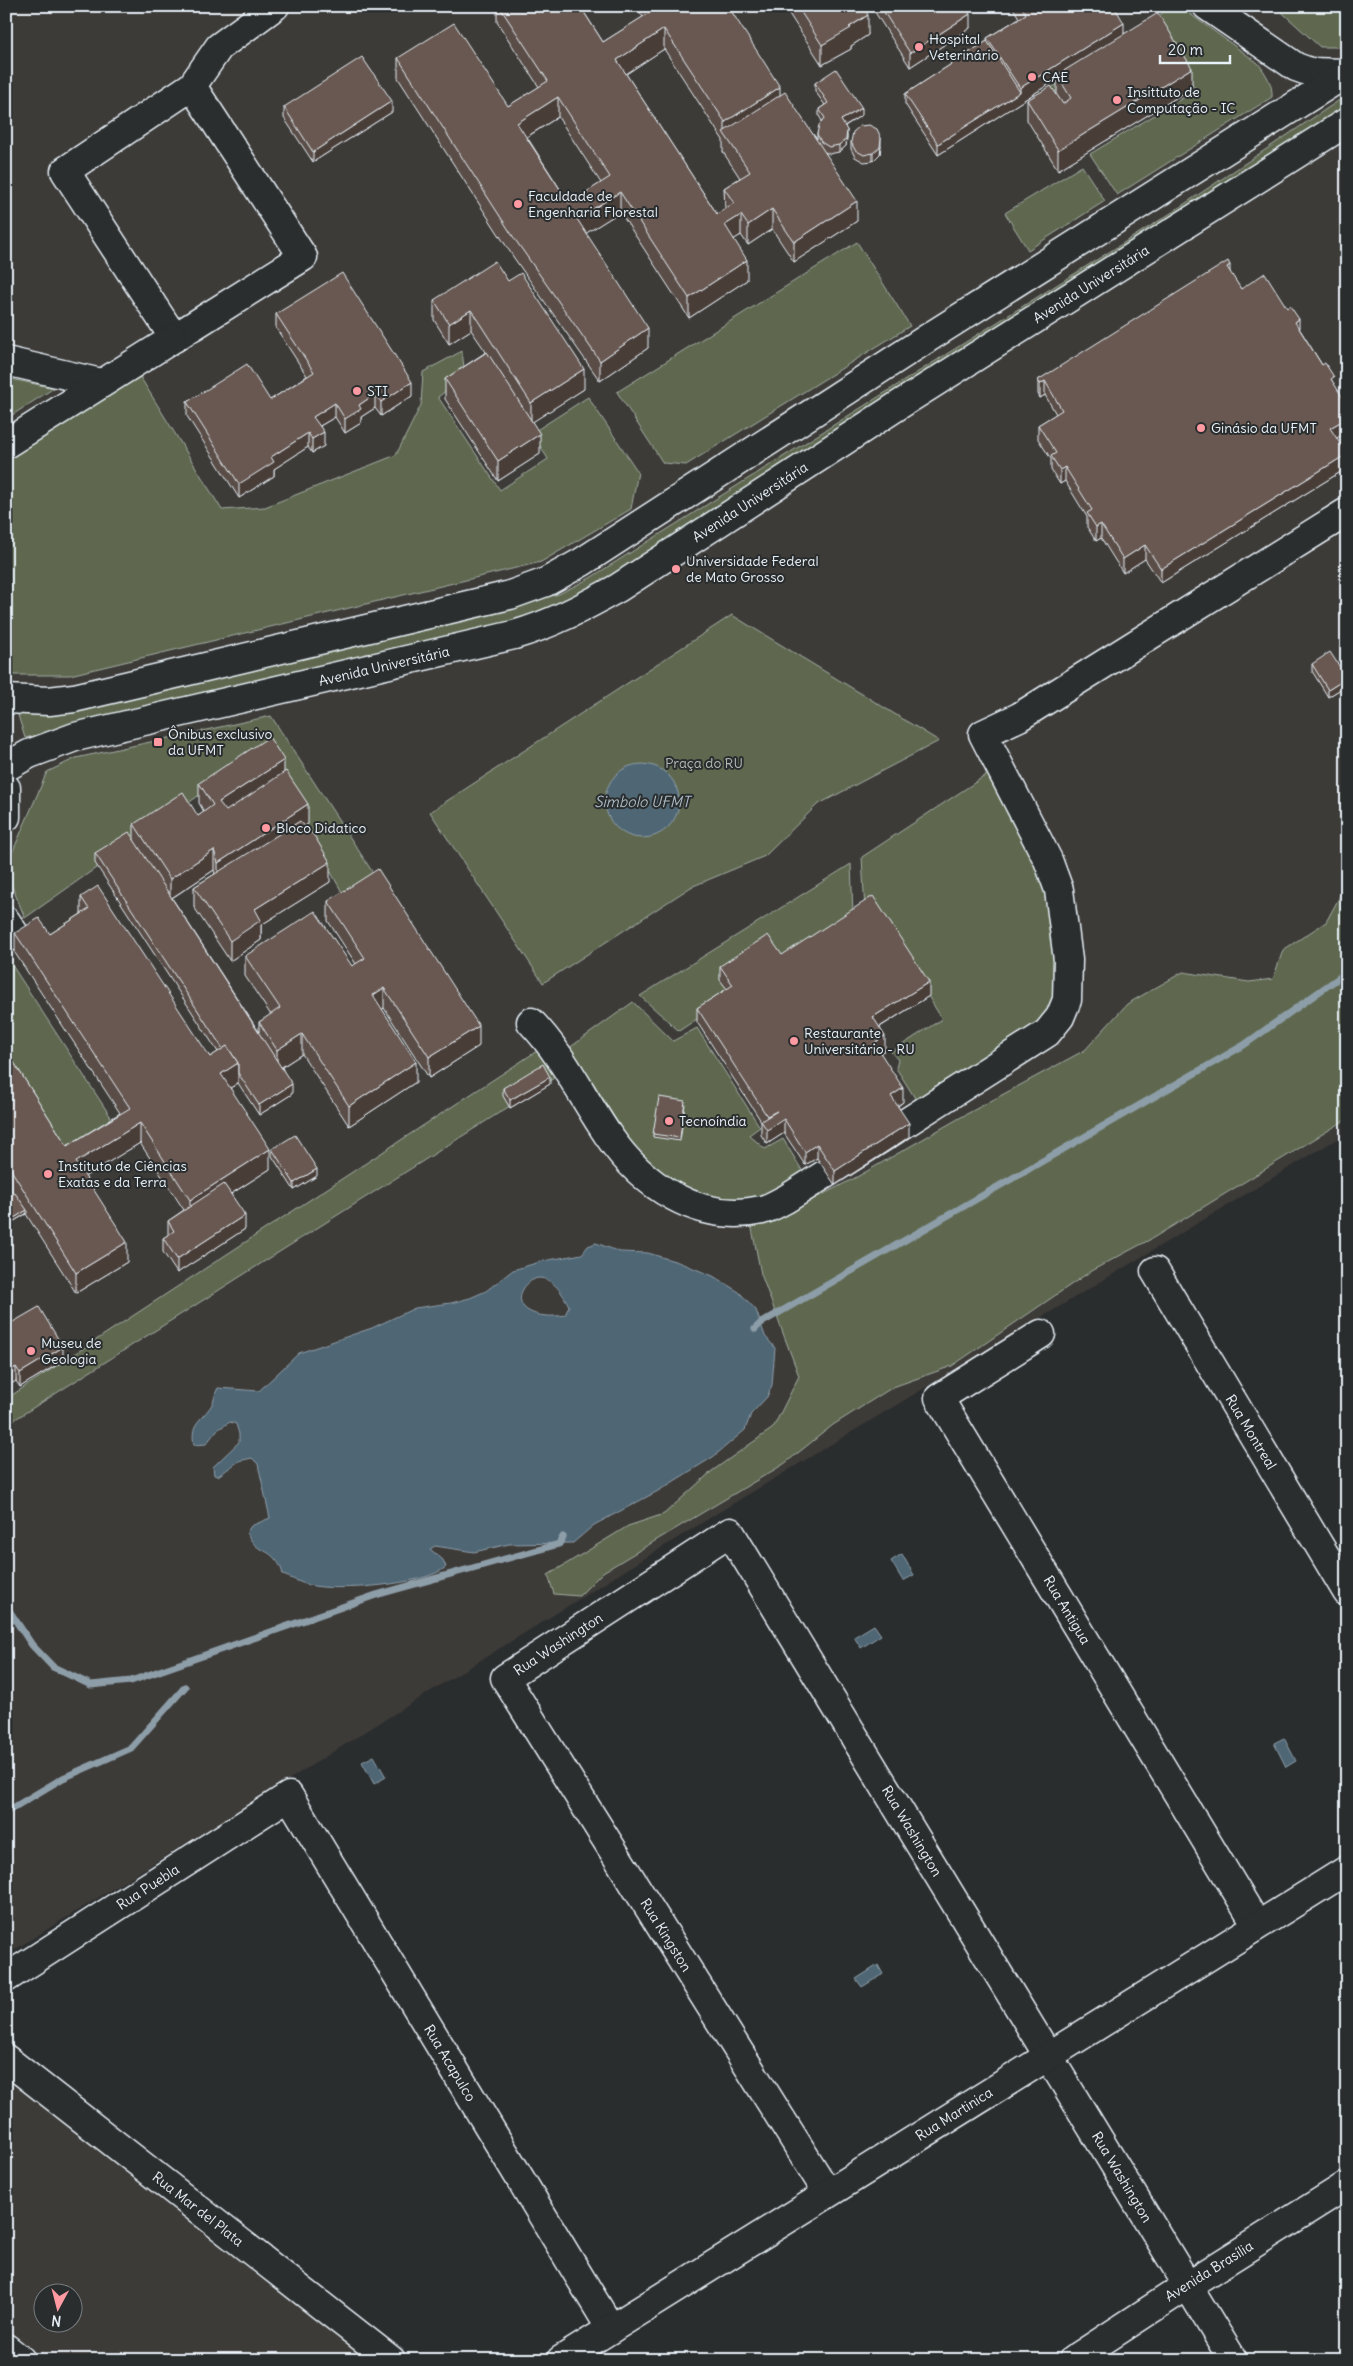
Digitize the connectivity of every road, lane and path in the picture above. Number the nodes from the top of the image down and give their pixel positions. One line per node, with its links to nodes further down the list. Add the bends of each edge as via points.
1 (275, 6): 5 (street, via 219,47)
2 (1206, 6): 3 (street)
3 (1274, 54): 4 (street, via 1310,72); 6 (street, via 1288,82)
4 (1346, 73): 6 (street)
5 (192, 86): 8 (street, via 65,172); 8 (street, via 303,256)
6 (1287, 111): 13 (street, via 546,582 510,595 74,698)
7 (1347, 122): 14 (street, Avenida Universitária, via 907,400 618,588 548,625 75,737 29,754)
8 (174, 338): 10 (street)
9 (6, 361): 10 (street)
10 (102, 383): 11 (street)
11 (6, 444)
12 (1347, 512): 17 (street, via 1019,717 984,734 1048,860 1059,890 1068,960 1067,1000 1047,1034 786,1199 764,1210 726,1213 691,1207 659,1187 625,1156 609,1136 553,1047)
13 (6, 699)
14 (6, 767)
15 (6, 788): 16 (street)
16 (6, 817)
17 (531, 1022)
18 (1155, 1271): 20 (street, Rua Montreal)
19 (1040, 1334): 24 (street, Rua Antigua, via 939,1398)
20 (1347, 1592)
21 (505, 1678): 26 (street, Rua Washington, via 730,1532); 29 (street, Rua Kingston)
22 (288, 1796): 25 (street, Rua Puebla); 31 (street, Rua Acapulco)
23 (1347, 1870): 24 (street, Rua Martinica)
24 (1256, 1925): 26 (street, Rua Martinica)
25 (6, 1978)
26 (1048, 2055): 29 (street, Rua Martinica); 30 (street, Rua Washington)
27 (6, 2059): 34 (street, Rua Mar del Plata)
28 (1347, 2185): 30 (street, Avenida Brasília)
29 (827, 2192): 31 (street, Rua Martinica)
30 (1188, 2284): 36 (street, Avenida Brasília); 37 (street, Rua Washington)
31 (611, 2329): 35 (street, Rua Martinica)
32 (6, 2348): 33 (street)
33 (21, 2360)
34 (391, 2360)
35 (561, 2360)
36 (1073, 2360)
37 (1233, 2360)

